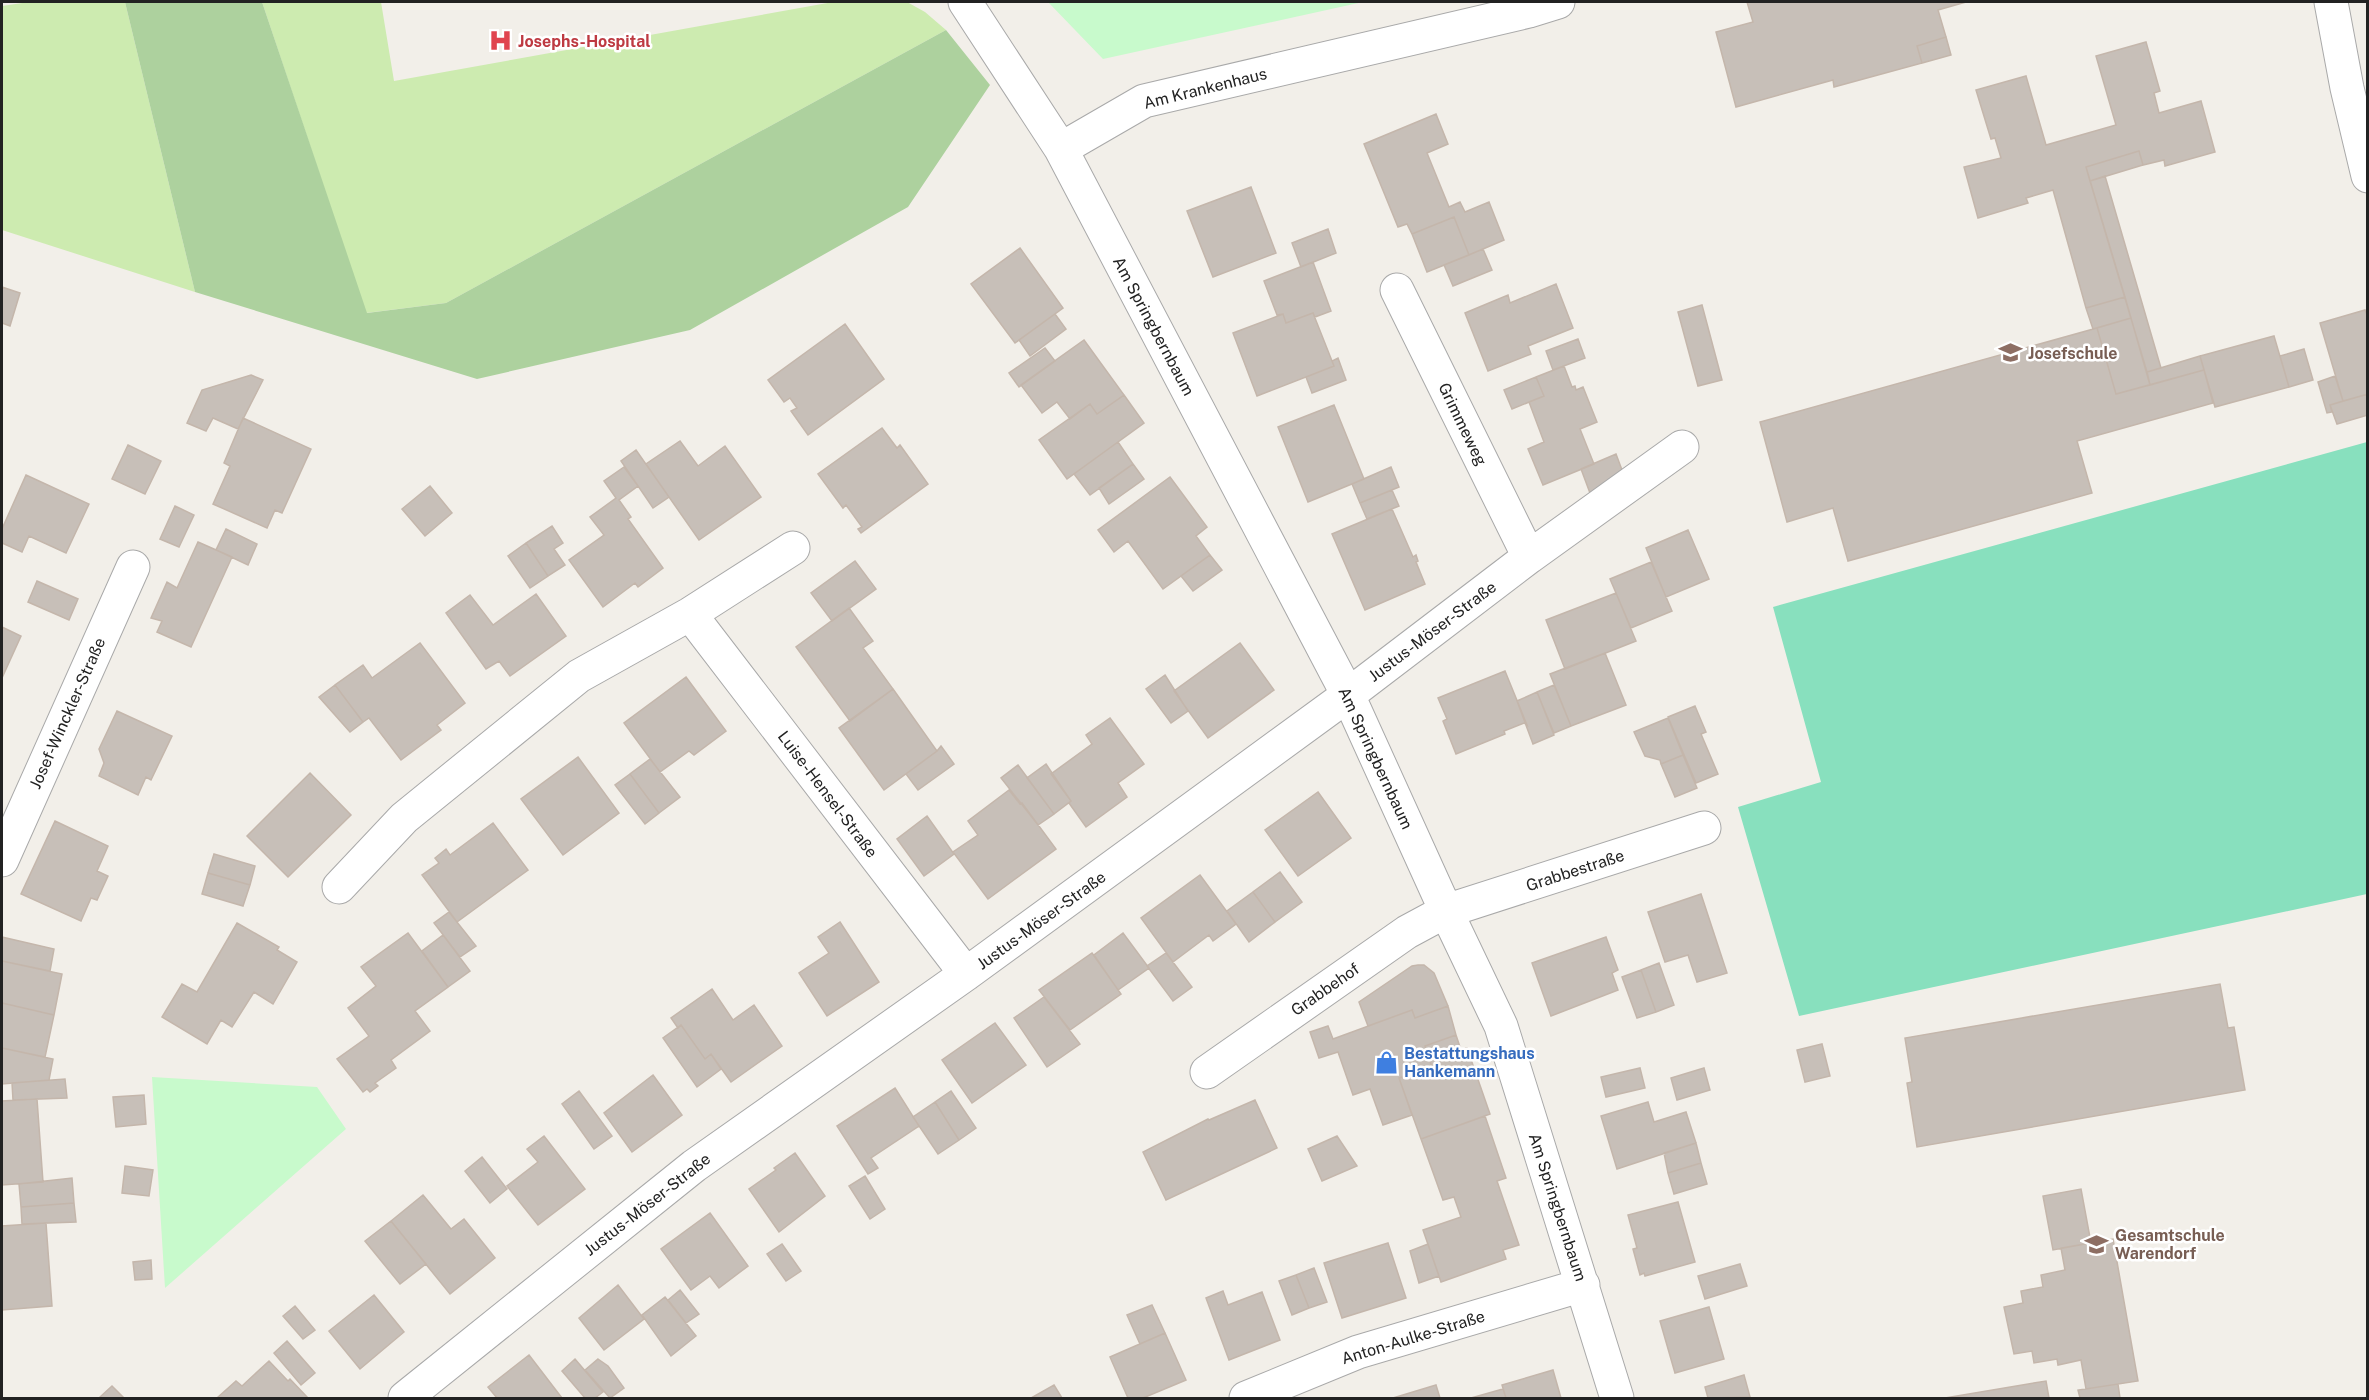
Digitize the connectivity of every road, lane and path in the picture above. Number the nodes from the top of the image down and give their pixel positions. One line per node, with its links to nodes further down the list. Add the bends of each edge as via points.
1 (965, 2): 5 (street)
2 (2331, 2): 4 (street)
3 (1544, 6): 5 (street, Am Krankenhaus, via 1144,101)
4 (2357, 85): 6 (street)
5 (1061, 149): 13 (street, Am Springbernbaum)
6 (2367, 176)
7 (1397, 290): 10 (street, Grimmeweg)
8 (1682, 447): 10 (street, Justus-Möser-Straße)
9 (793, 548): 12 (street)
10 (1529, 557): 13 (street, Justus-Möser-Straße)
11 (133, 567): 15 (street, Josef-Winckler-Straße)
12 (690, 614): 16 (street, via 579,676 404,818); 18 (street, Luise-Hensel-Straße)
13 (1348, 696): 17 (street, Am Springbernbaum); 18 (street, Justus-Möser-Straße)
14 (1704, 828): 17 (street, Grabbestraße)
15 (2, 860)
16 (339, 887)
17 (1446, 911): 19 (street, Grabbehof, via 1407,933); 20 (street, Am Springbernbaum, via 1501,1026)
18 (966, 975): 21 (street, Justus-Möser-Straße, via 694,1166)
19 (1208, 1072)
20 (1583, 1285): 22 (street, Anton-Aulke-Straße, via 1358,1352); 23 (street, Am Springbernbaum)
21 (417, 1395)
22 (1246, 1398)
23 (1617, 1398)

